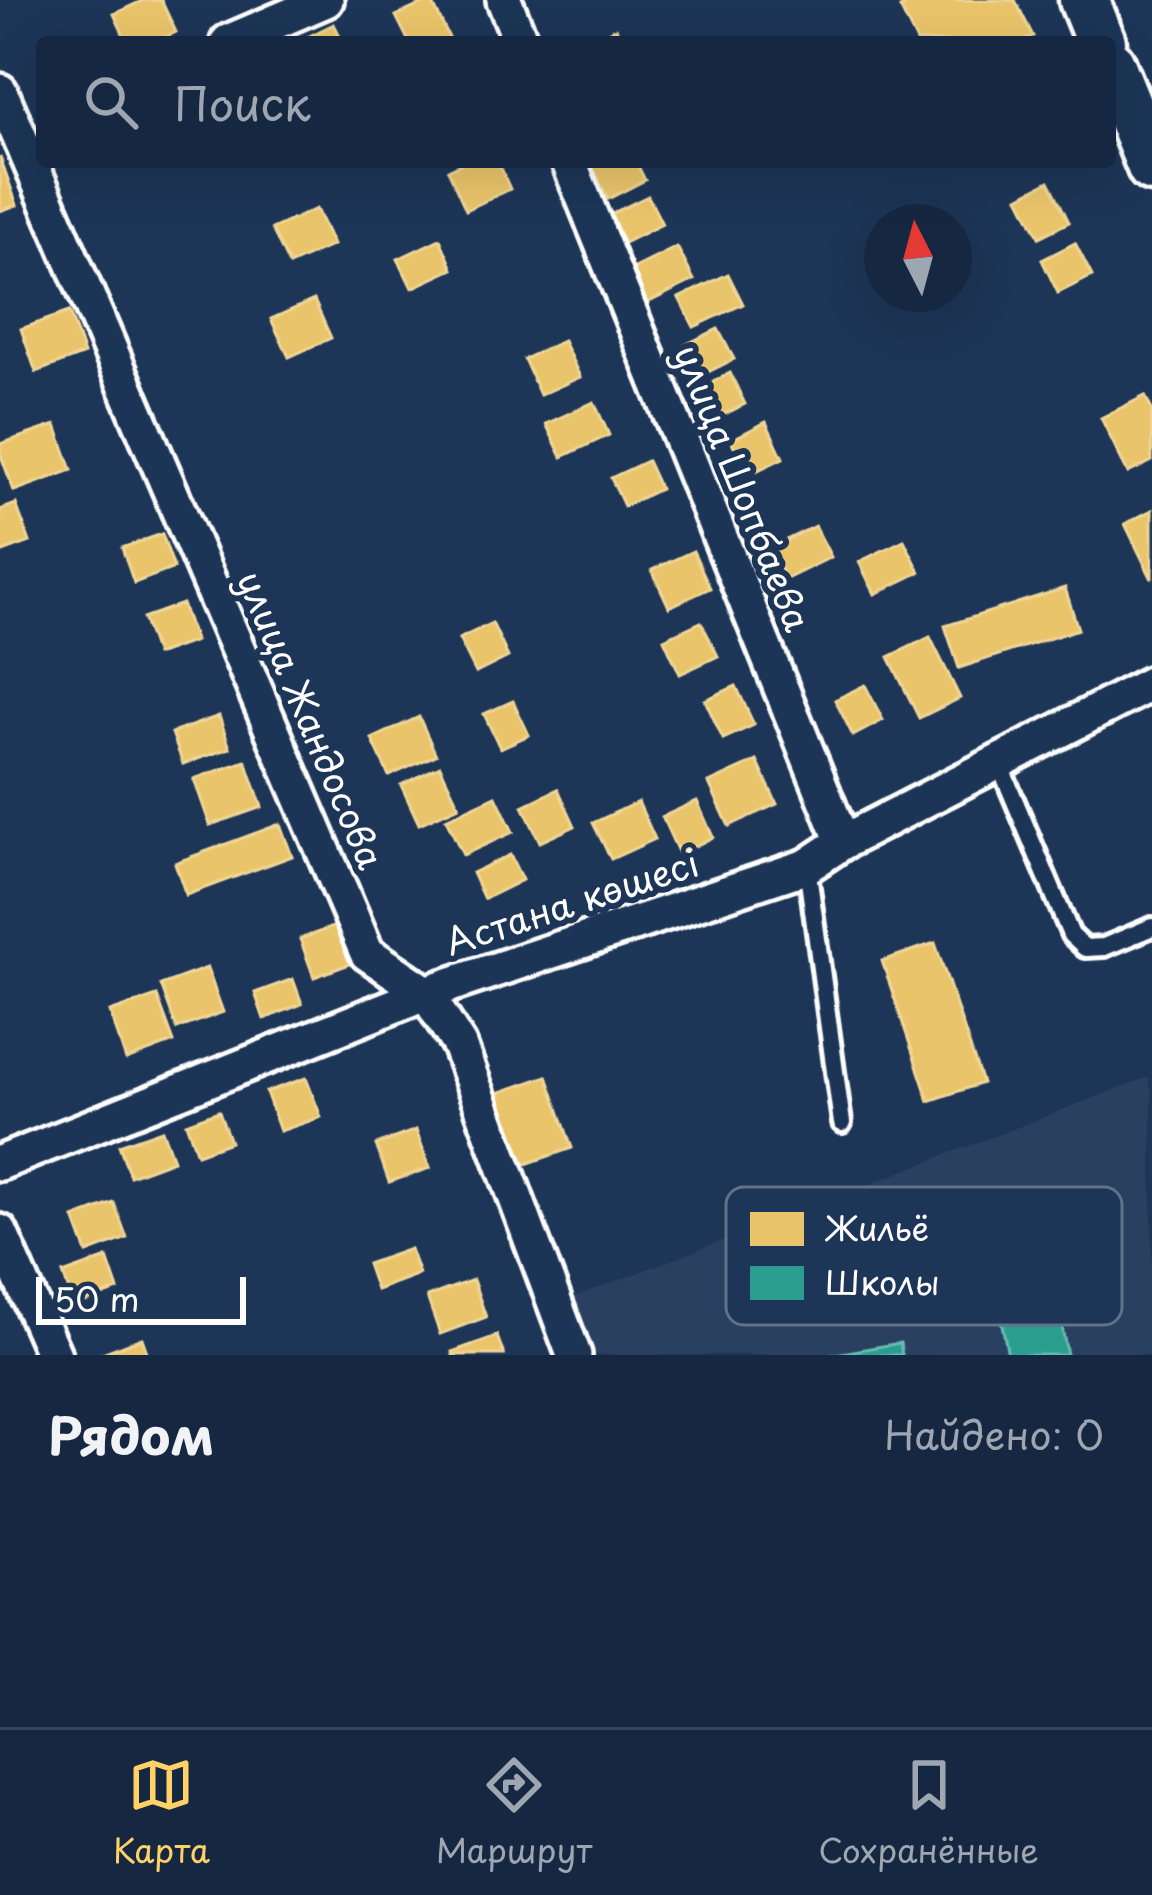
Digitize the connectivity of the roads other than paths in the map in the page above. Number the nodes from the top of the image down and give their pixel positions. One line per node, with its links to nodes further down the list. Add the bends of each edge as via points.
1 (326, 0): 4 (street)
2 (504, 0): 5 (street)
3 (1084, 0): 6 (main road)
4 (242, 36)
5 (518, 36)
6 (1099, 36)
7 (1116, 79): 10 (main road)
8 (0, 91): 9 (street, улица Жандосова)
9 (20, 131): 17 (street, улица Жандосова, via 368,953)
10 (1152, 167)
11 (571, 168): 14 (street, улица Шопбаева)
12 (1152, 683): 13 (street, Астана көшесі)
13 (998, 761): 14 (street, Астана көшесі); 16 (lane, via 1071,935 1085,947 1104,947)
14 (843, 842): 15 (street, Астана көшесі)
15 (807, 866): 17 (street, Астана көшесі); 18 (lane)
16 (1152, 927)
17 (426, 993): 19 (street, Астана көшесі); 22 (street, улица Жандосова, via 458,1045)
18 (842, 1123)
19 (0, 1163)
20 (0, 1232): 21 (street)
21 (54, 1355)
22 (574, 1355)

